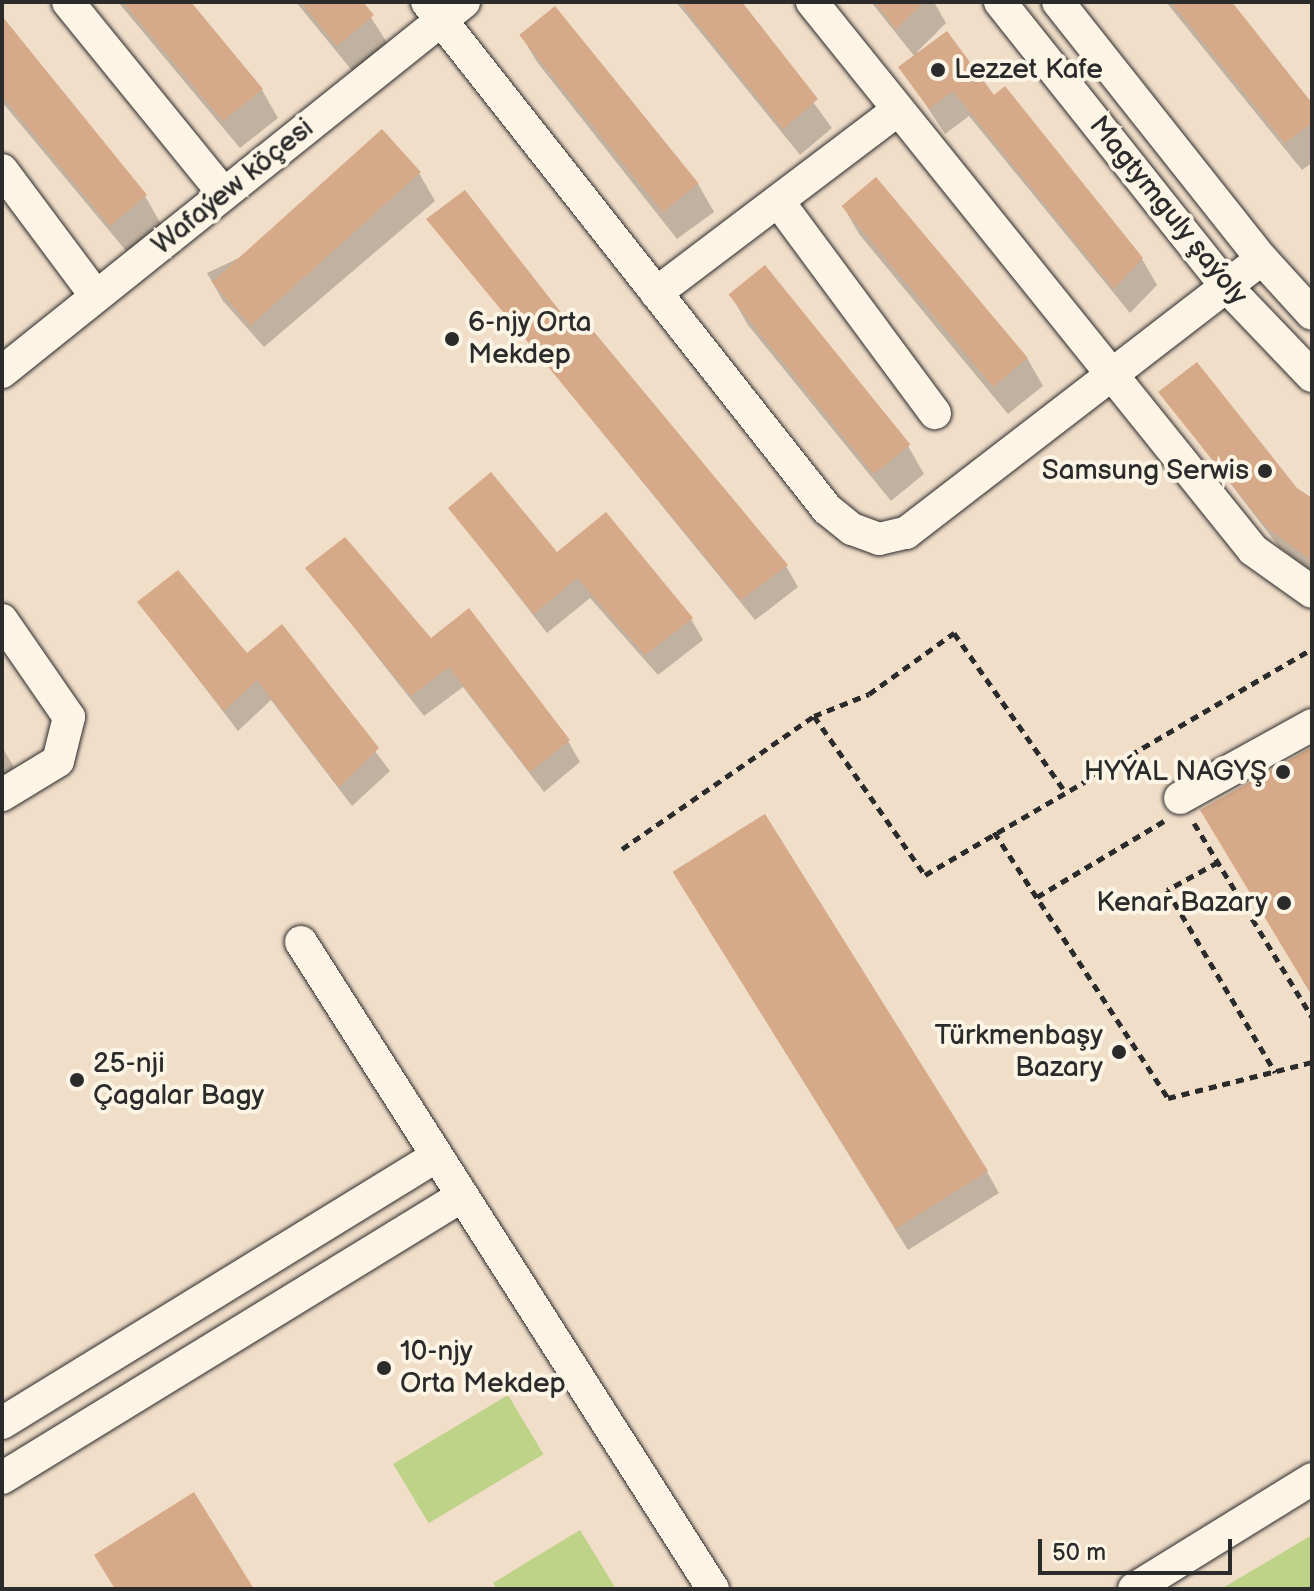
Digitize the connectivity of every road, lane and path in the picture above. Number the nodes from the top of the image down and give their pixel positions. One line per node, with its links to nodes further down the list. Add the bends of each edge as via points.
1 (68, 2): 8 (street)
2 (812, 2): 6 (street)
3 (1000, 2): 11 (street, Magtymguly şaýoly)
4 (1058, 2): 10 (street, Magtymguly şaýoly)
5 (444, 8): 8 (street, Wafaýew köçesi); 12 (street)
6 (897, 111): 9 (street); 17 (street)
7 (2, 170): 13 (street)
8 (224, 194): 13 (street, Wafaýew köçesi)
9 (778, 201): 12 (street); 18 (street)
10 (1262, 259): 11 (street); 14 (street, Magtymguly şaýoly)
11 (1225, 285): 16 (street, Magtymguly şaýoly); 17 (street)
12 (656, 293): 17 (street, via 827,509 852,529 879,539 906,533)
13 (96, 296): 15 (street, Wafaýew köçesi)
14 (1312, 314)
15 (2, 372)
16 (1312, 376)
17 (1110, 377): 19 (street, via 1253,550)
18 (935, 413)
19 (1312, 592)
20 (2, 620): 25 (street, via 69,717 58,761)
21 (1312, 649): 24 (path)
22 (814, 716): 24 (path, via 869,694 954,633); 27 (path, via 925,875); 28 (path)
23 (1312, 725): 26 (street)
24 (1064, 790): 27 (path)
25 (2, 795)
26 (1183, 803): 29 (path); 30 (path)
27 (994, 832): 30 (path)
28 (622, 849)
29 (1218, 862): 32 (path); 34 (path, via 1167,890)
30 (1037, 897): 34 (path, via 1168,1098)
31 (301, 942): 35 (street)
32 (1312, 1017)
33 (1312, 1062): 34 (path)
34 (1275, 1072)
35 (437, 1156): 36 (street); 37 (street)
36 (462, 1196): 38 (street); 40 (street)
37 (2, 1423)
38 (2, 1478)
39 (1312, 1479): 41 (street)
40 (713, 1589)
41 (1134, 1589)

